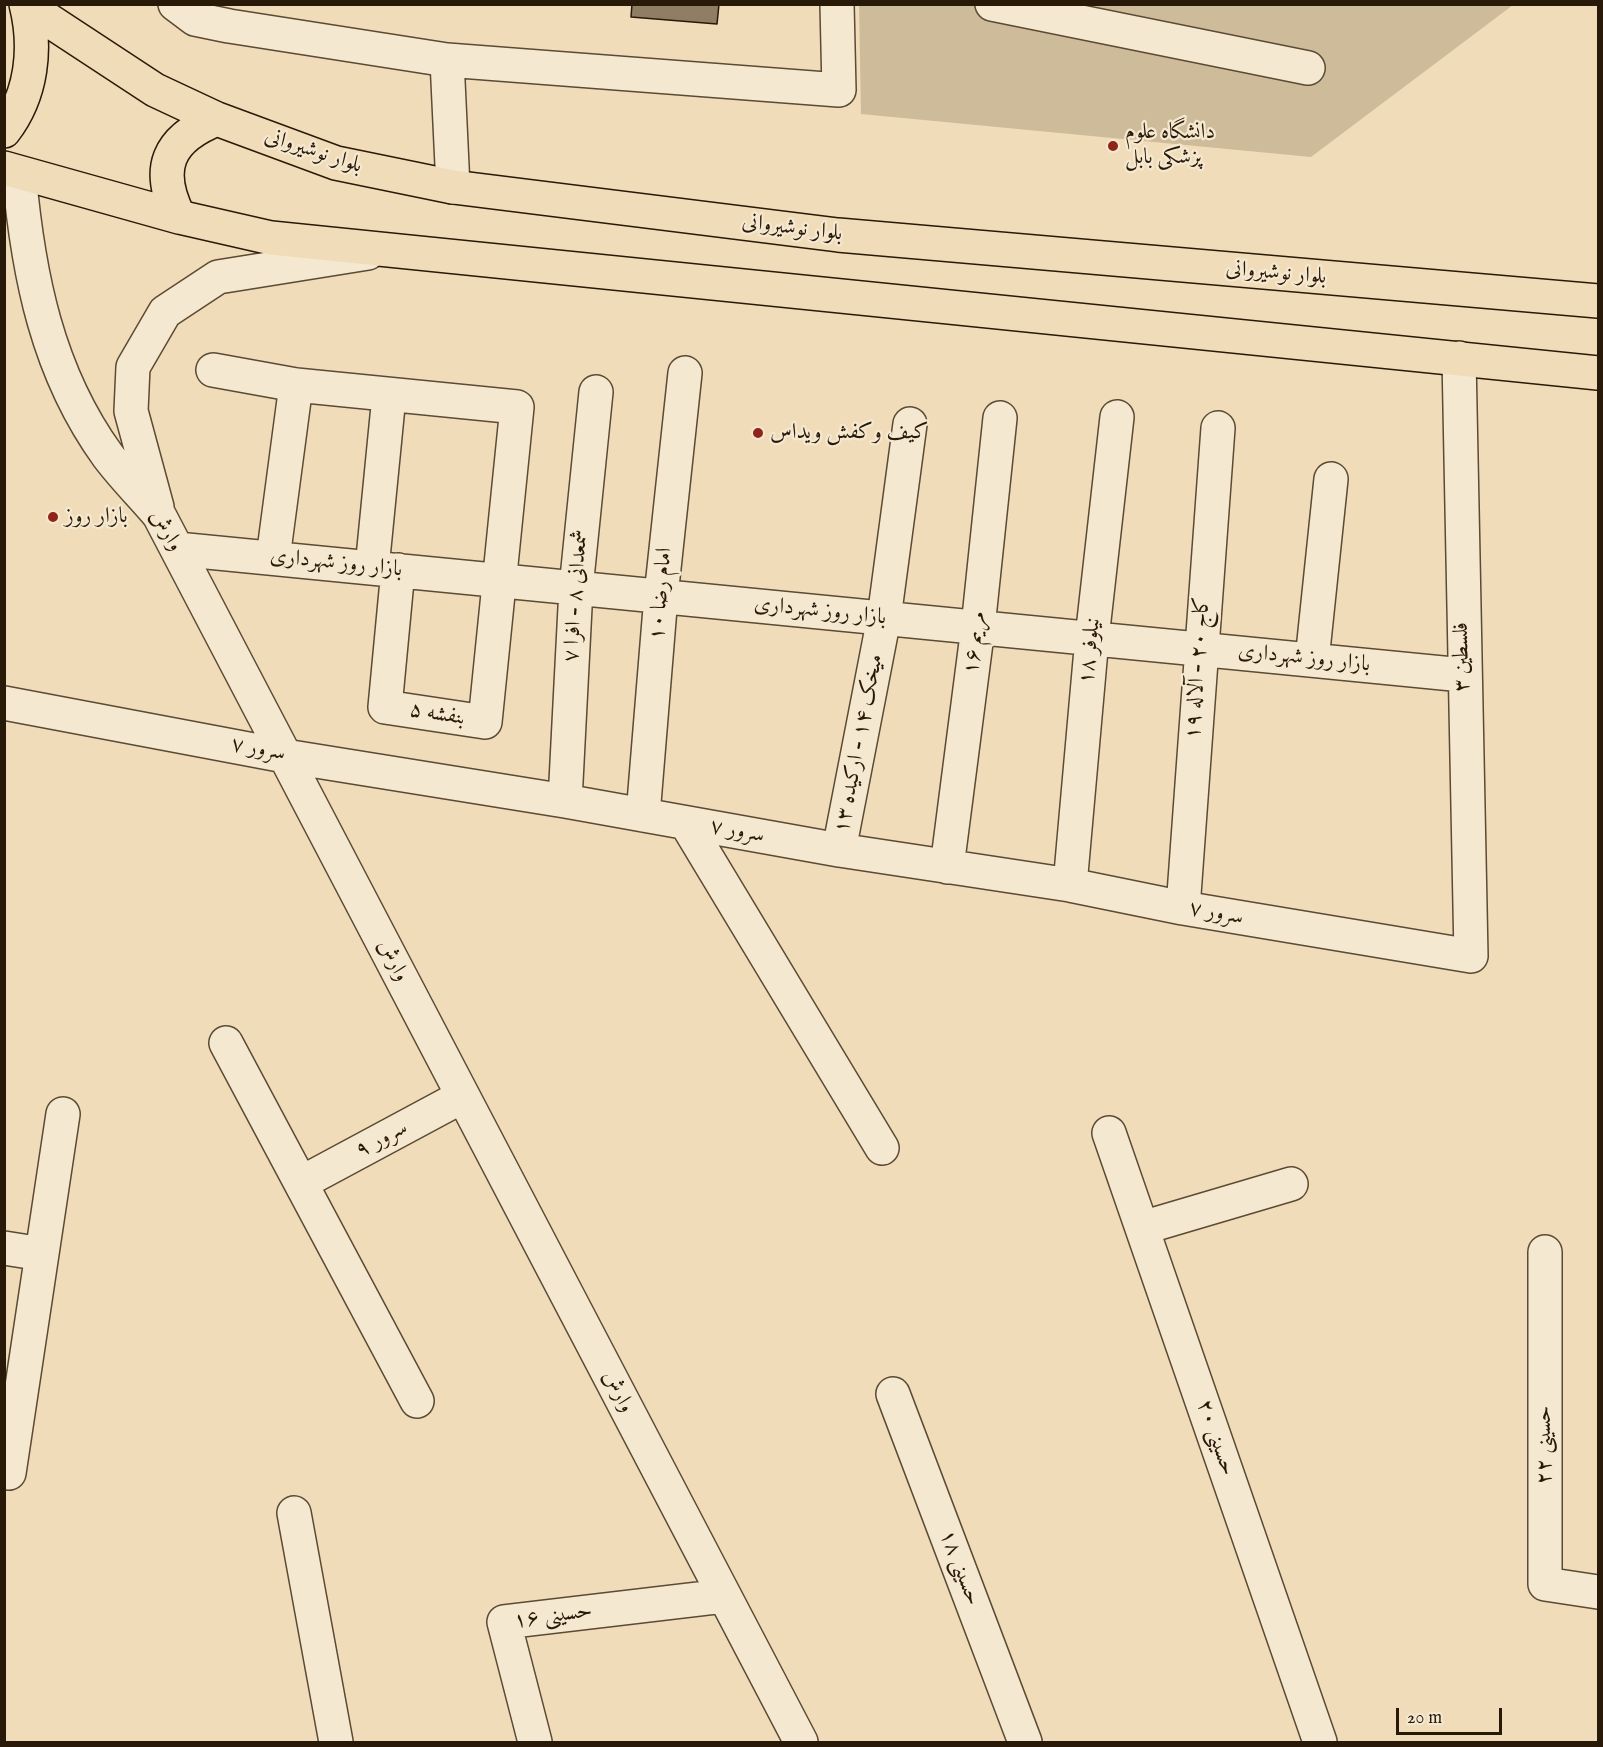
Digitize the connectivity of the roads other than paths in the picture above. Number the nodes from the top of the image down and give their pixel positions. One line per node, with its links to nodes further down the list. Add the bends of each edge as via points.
1 (175, 4): 5 (street, via 195,19)
2 (837, 4): 5 (street, via 839,90)
3 (992, 4): 6 (street)
4 (26, 5): 7 (main road, بلوار نوشیروانی, via 155,90); 8 (main road, via 32,32 28,80 21,103)
5 (447, 60): 10 (street)
6 (1308, 68)
7 (217, 118): 10 (main road, بلوار نوشیروانی, via 336,163); 11 (main road, via 194,128 176,146 166,169 168,194)
8 (4, 131)
9 (12, 171): 11 (main road); 26 (street, وارش, via 41,316 69,389 108,455)
10 (453, 187): 13 (main road, بلوار نوشیروانی, via 838,235)
11 (179, 217): 12 (main road, via 271,238)
12 (381, 250): 14 (main road); 26 (street, via 218,277 165,312 133,366 131,411)
13 (1599, 301)
14 (1459, 358): 17 (main road); 38 (street, فلسطین ۳)
15 (213, 370): 18 (street)
16 (685, 373): 32 (street, امام رضا ۱۰)
17 (1599, 373)
18 (296, 385): 20 (street); 28 (street)
19 (596, 392): 31 (street, شمعدانی ۸ - افرا ۷)
20 (389, 396): 29 (street); 30 (street, via 517,407)
21 (1117, 417): 35 (street, نیلوفر ۱۸)
22 (1000, 418): 34 (street, مریم ۱۶)
23 (910, 424): 33 (street, میخک ۱۴ - ارکیده ۱۳)
24 (1218, 428): 36 (street, کاج ۲۰ - آلاله ۱۹)
25 (1331, 479): 37 (street)
26 (159, 515): 27 (street, وارش)
27 (177, 549): 28 (street, بازار روز شهرداری); 40 (street, وارش)
28 (273, 558): 29 (street, بازار روز شهرداری)
29 (385, 569): 30 (street, بازار روز شهرداری); 30 (street, بنفشه ۵, via 385,707 485,722)
30 (499, 580): 31 (street, بازار روز شهرداری)
31 (576, 588): 32 (street, بازار روز شهرداری); 41 (street, شمعدانی ۸ - افرا ۷)
32 (661, 596): 33 (street, بازار روز شهرداری); 42 (street, امام رضا ۱۰)
33 (884, 618): 34 (street, بازار روز شهرداری); 44 (street, میخک ۱۴ - ارکیده ۱۳)
34 (978, 627): 35 (street, بازار روز شهرداری); 45 (street, مریم ۱۶)
35 (1092, 638): 36 (street, بازار روز شهرداری); 46 (street, نیلوفر ۱۸)
36 (1200, 649): 37 (street, بازار روز شهرداری); 47 (street, کاج ۲۰ - آلاله ۱۹)
37 (1312, 660): 38 (street, بازار روز شهرداری)
38 (1463, 675): 48 (street, فلسطین ۳)
39 (4, 703): 40 (street, سرور ۷)
40 (285, 756): 41 (street, سرور ۷); 50 (street, وارش)
41 (565, 801): 42 (street, سرور ۷)
42 (643, 815): 43 (street, سرور ۷)
43 (686, 823): 44 (street, سرور ۷); 53 (street)
44 (839, 850): 45 (street, سرور ۷)
45 (947, 867): 46 (street, سرور ۷)
46 (1070, 885): 47 (street, سرور ۷)
47 (1183, 908): 48 (street, سرور ۷)
48 (1471, 956)
49 (226, 1043): 54 (street)
50 (463, 1096): 54 (street, سرور ۹); 65 (street, وارش)
51 (63, 1114): 59 (street)
52 (1109, 1133): 56 (street, حسینی ٢٠)
53 (882, 1148)
54 (301, 1183): 61 (street)
55 (1291, 1184): 56 (street)
56 (1142, 1228): 70 (street, حسینی ٢٠)
57 (4, 1248): 59 (street)
58 (1545, 1252): 64 (street, حسینی ۲۲, via 1545,1584)
59 (42, 1254): 62 (street)
60 (893, 1394): 69 (street, حسینی ۱۸)
61 (417, 1401)
62 (9, 1473)
63 (294, 1513): 66 (street)
64 (1599, 1592)
65 (724, 1596): 67 (street, حسینی ۱۶, via 504,1622); 68 (street, وارش)
66 (336, 1743)
67 (535, 1743)
68 (801, 1743)
69 (1025, 1743)
70 (1320, 1743)

